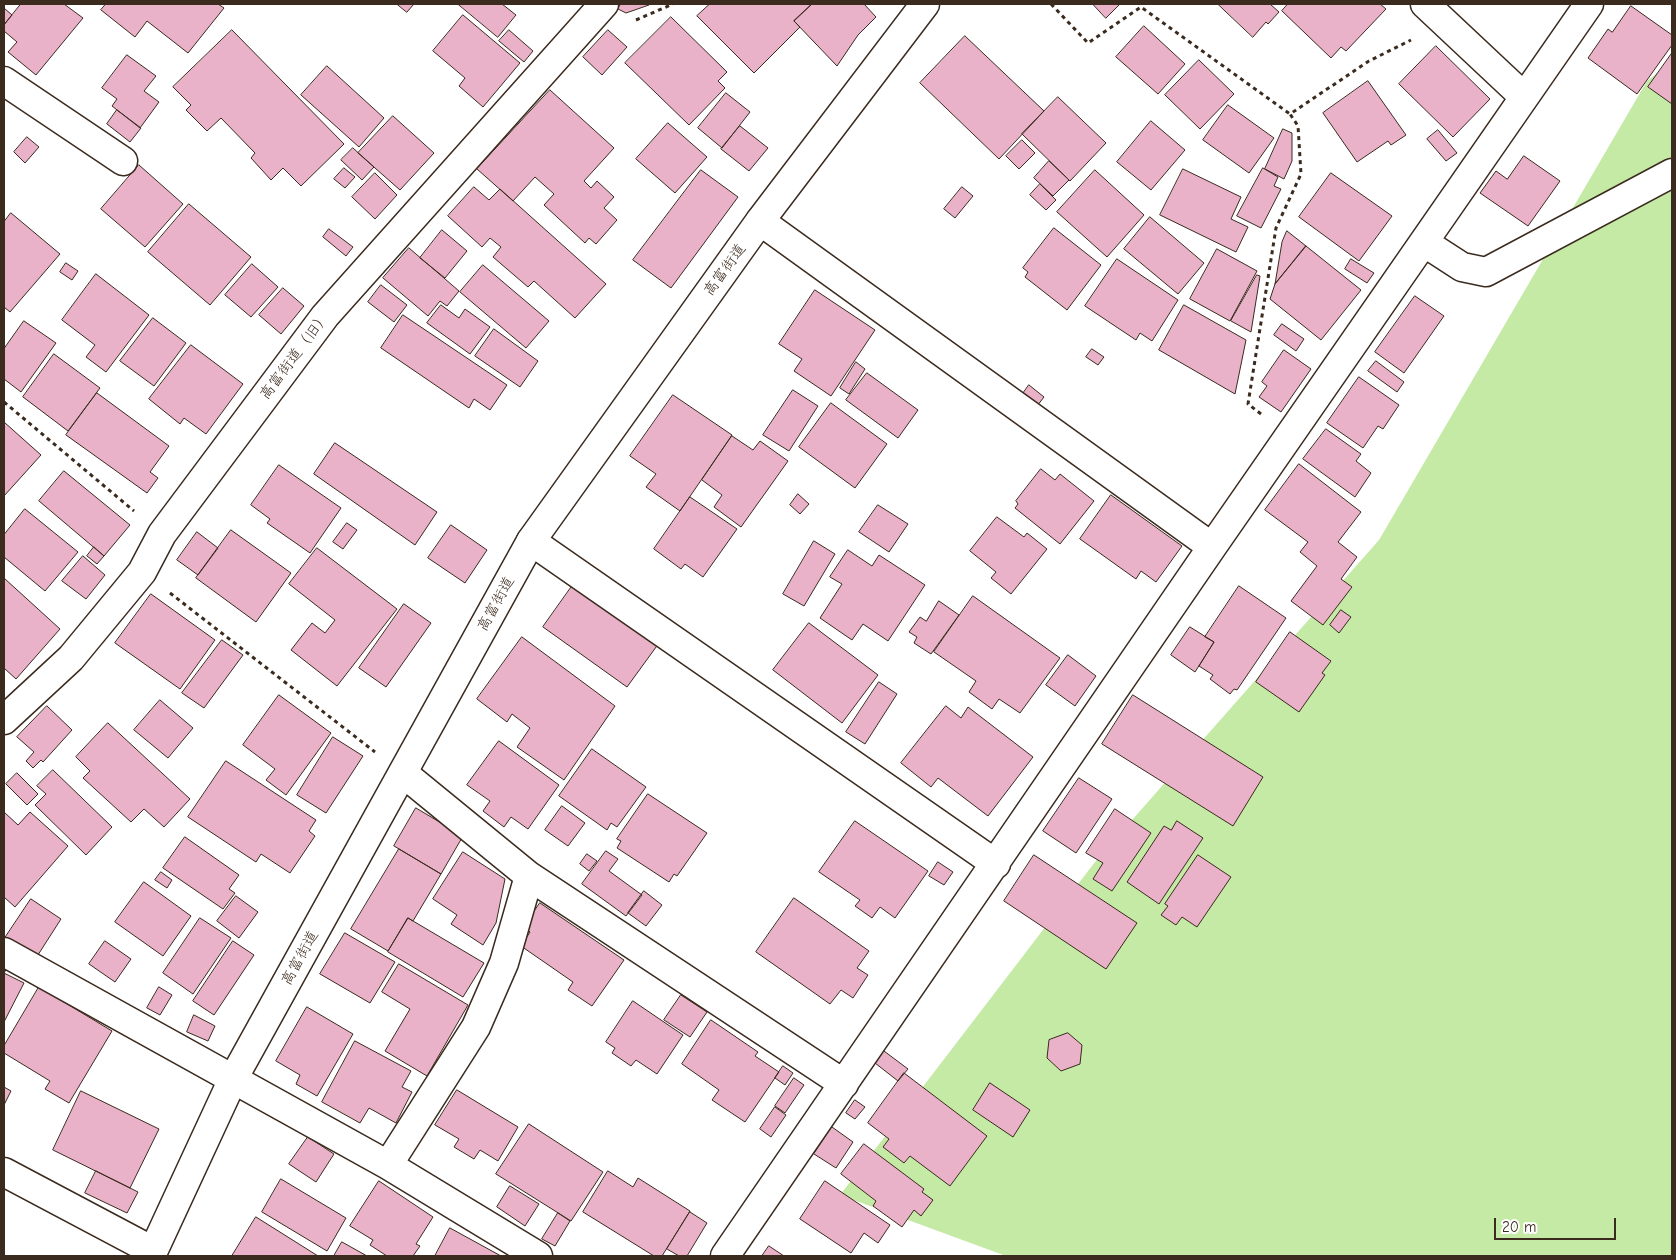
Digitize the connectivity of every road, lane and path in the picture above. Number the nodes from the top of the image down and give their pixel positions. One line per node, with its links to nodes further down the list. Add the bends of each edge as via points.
1 (604, 4): 16 (street, 高富街道（旧）, via 325,316)
2 (925, 4): 12 (street, 高富街道)
3 (1051, 4): 9 (path, via 1088,43 1142,7)
4 (1425, 4): 6 (street)
5 (1589, 4): 8 (street)
6 (1445, 24): 8 (street); 9 (path, via 1369,61)
7 (4, 81): 10 (street)
8 (1523, 96): 13 (street)
9 (1290, 114): 15 (path, via 1298,126 1301,174 1276,228 1248,404)
10 (123, 161)
11 (1672, 173): 13 (street, via 1486,272 1462,267)
12 (760, 221): 17 (street, 高富街道); 18 (street)
13 (1424, 243): 15 (street)
14 (4, 402): 16 (path)
15 (1290, 436): 18 (street)
16 (162, 534): 19 (street, 高富街道（旧）)
17 (531, 541): 21 (street, 高富街道); 22 (street)
18 (1212, 547): 22 (street)
19 (142, 572): 20 (street, 高富街道（旧）, via 71,658); 21 (path)
20 (4, 720)
21 (403, 773): 23 (street); 25 (street, 高富街道)
22 (996, 864): 26 (street)
23 (529, 876): 26 (street); 27 (street, via 504,963 476,1027)
24 (4, 952): 25 (street)
25 (233, 1079): 27 (street); 29 (street, 高富街道)
26 (844, 1084): 31 (street)
27 (388, 1165): 30 (street)
28 (4, 1172): 29 (street)
29 (152, 1254)
30 (538, 1256)
31 (724, 1256)

